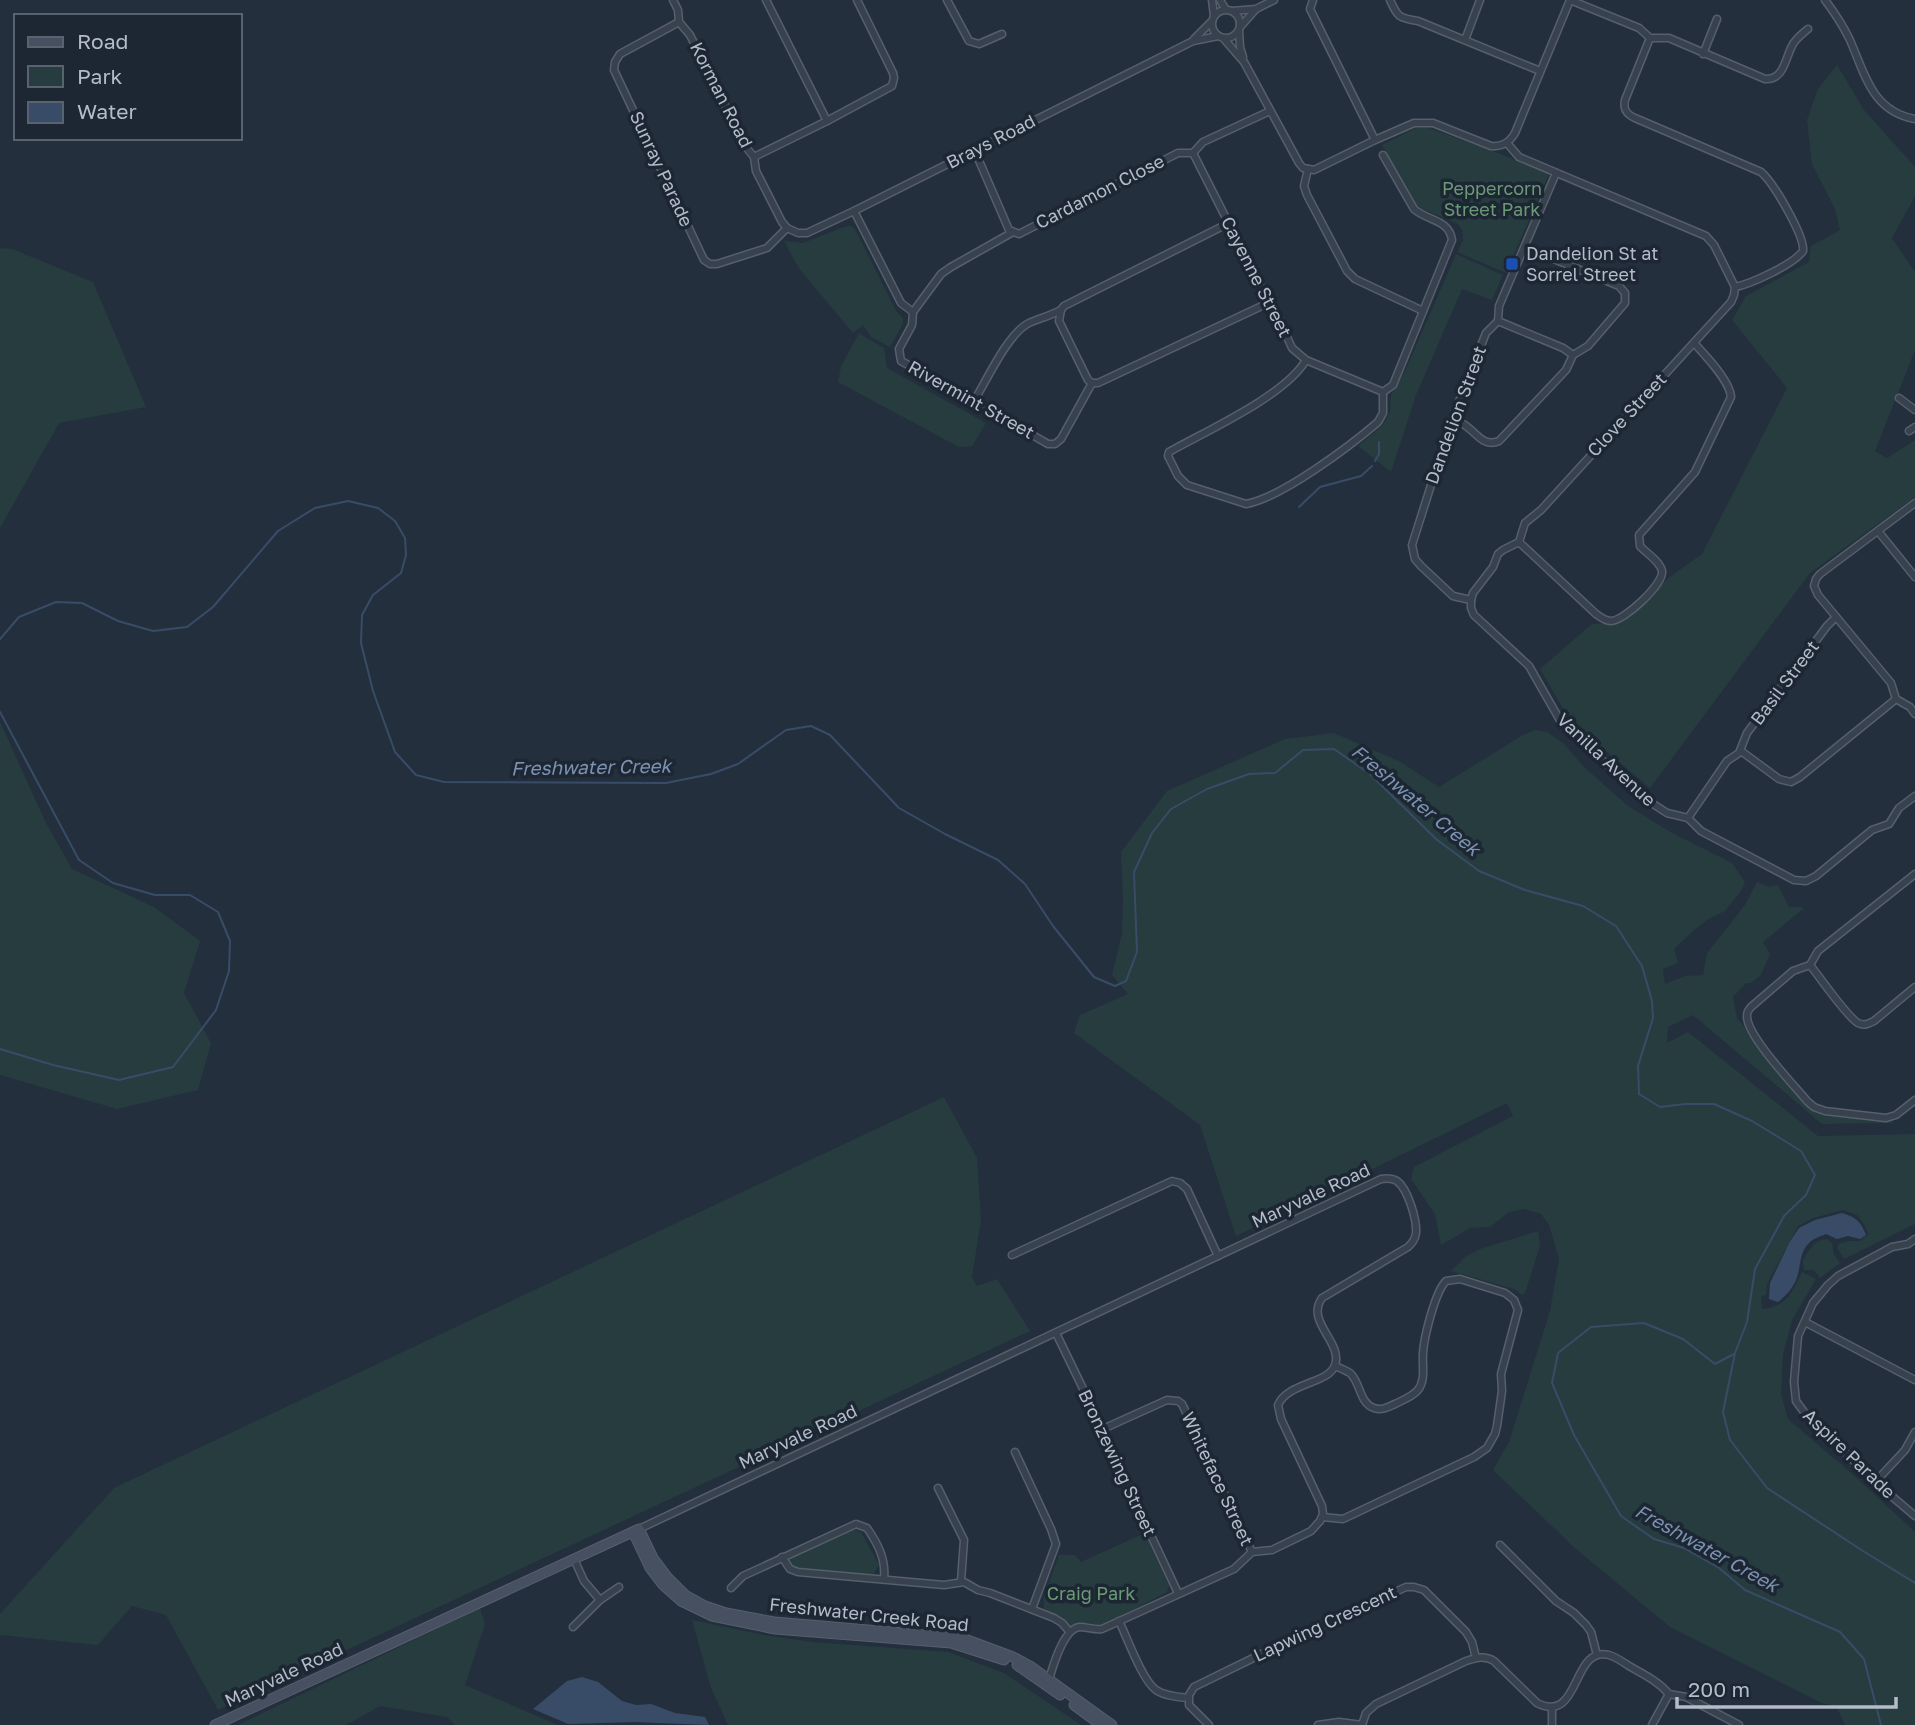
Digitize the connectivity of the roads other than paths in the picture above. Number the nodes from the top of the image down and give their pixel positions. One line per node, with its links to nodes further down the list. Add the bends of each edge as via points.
1 (673, 0): 17 (street, Korman Road)
2 (766, 0): 30 (street)
3 (857, 0): 30 (street, via 893,73 893,83)
4 (947, 0): 20 (street, via 969,41 979,44)
5 (1212, 0): 15 (street)
6 (1220, 0): 14 (street)
7 (1274, 0): 13 (street)
8 (1313, 0): 31 (street, via 1310,9)
9 (1390, 0): 23 (street, via 1403,19)
10 (1480, 0): 23 (street)
11 (1570, 0): 22 (street, via 1637,26); 27 (street)
12 (1825, 0): 29 (street, via 1840,20 1876,97 1894,112)
13 (1256, 9): 14 (street); 18 (street)
14 (1229, 11): 15 (street, via 1220,11); 18 (street, via 1238,17)
15 (1213, 19): 21 (street, via 1213,30); 24 (street, Brays Road)
16 (1717, 19): 25 (street)
17 (679, 22): 36 (street, Korman Road, via 690,34 744,146); 41 (street, Sunray Parade, via 620,54 614,70 705,260 717,264 766,248)
18 (1239, 28): 21 (street, via 1233,37); 26 (street)
19 (1808, 29): 25 (street, via 1793,42 1779,74 1772,79)
20 (1002, 34)
21 (1221, 37): 24 (street, Brays Road); 26 (street)
22 (1650, 38): 25 (street, via 1669,38); 44 (street, via 1625,100 1626,113 1761,172 1804,245 1796,259)
23 (1465, 40): 27 (street)
24 (1193, 41): 33 (street, Brays Road)
25 (1703, 54)
26 (1244, 62): 28 (street)
27 (1540, 71): 32 (street)
28 (1270, 111): 34 (street, Cardamon Close, via 1203,142); 37 (street, via 1295,157)
29 (1915, 119)
30 (827, 121): 36 (street)
31 (1375, 140): 32 (street, via 1414,123 1433,123 1490,146); 37 (street)
32 (1507, 143): 38 (street, via 1519,157)
33 (974, 149): 39 (street, Brays Road); 42 (street, Cardamon Close, via 1009,230)
34 (1193, 153): 40 (street, Cayenne Street); 42 (street, Cardamon Close, via 1178,153 1018,234)
35 (1383, 155): 47 (street, via 1414,209 1444,224 1451,233)
36 (754, 157): 41 (street, Korman Road, via 756,171)
37 (1308, 169): 47 (street, via 1307,195 1347,271)
38 (1556, 173): 43 (street, Dandelion Street); 44 (street, via 1706,236)
39 (854, 211): 41 (street, Brays Road, via 807,233); 48 (street, via 901,303)
40 (1229, 223): 45 (street, Cayenne Street); 46 (street)
41 (787, 229)
42 (1014, 232): 48 (street, Rivermint Street, via 941,274)
43 (1525, 247): 49 (street, Dandelion Street, via 1499,306); 51 (street, via 1619,286 1625,293 1622,308 1588,346)
44 (1735, 287): 50 (street, Clove Street, via 1731,302)
45 (1266, 304): 52 (street, Cayenne Street, via 1275,310 1292,348); 53 (street)
46 (1060, 310): 53 (street, via 1059,321); 56 (street, via 1020,330)
47 (1423, 311): 54 (street, via 1392,385)
48 (913, 312): 56 (street, Rivermint Street, via 912,325 898,349 901,361)
49 (1499, 321): 51 (street); 58 (street, Dandelion Street, via 1486,333)
50 (1694, 343): 61 (street, Clove Street, via 1525,523); 61 (street, via 1727,384 1731,397 1695,472 1639,535 1640,546 1661,570 1654,587 1626,615 1606,620)
51 (1573, 355): 58 (street, via 1566,370 1496,443 1484,442)
52 (1306, 360): 54 (street, Cayenne Street); 54 (street, via 1299,372 1274,391 1168,452 1182,482 1246,504 1256,502 1305,476 1378,422)
53 (1092, 383): 56 (street, Rivermint Street, via 1055,444)
54 (1383, 392)
55 (1899, 398): 57 (street)
56 (974, 401)
57 (1915, 410)
58 (1452, 419): 63 (street, Dandelion Street, via 1412,548 1417,561 1453,596)
59 (1915, 503): 60 (street)
60 (1878, 531): 62 (street); 64 (street, via 1814,581 1816,592)
61 (1518, 542): 63 (street, Clove Street, via 1498,554)
62 (1915, 577)
63 (1471, 600): 69 (street, Vanilla Avenue, via 1474,615 1529,666 1561,722 1647,801)
64 (1836, 617): 65 (street, via 1891,683); 67 (street, Basil Street, via 1747,733)
65 (1896, 699): 66 (street); 67 (street, via 1794,781 1779,779)
66 (1915, 714)
67 (1741, 751): 69 (street, Basil Street, via 1727,761)
68 (1915, 796): 69 (street, Vanilla Avenue, via 1899,807 1891,823 1872,830 1803,882 1707,835)
69 (1688, 818)
70 (1915, 874): 71 (street, via 1818,951)
71 (1810, 965): 72 (street, via 1861,1024 1870,1023); 73 (street, via 1793,971 1749,1009 1748,1021 1756,1039 1807,1101 1821,1110 1886,1118)
72 (1915, 987)
73 (1915, 1100)
74 (1913, 1241): 75 (street); 78 (street, Aspire Parade, via 1838,1276 1813,1303)
75 (1915, 1252)
76 (1012, 1255): 77 (street, via 1172,1181 1186,1189)
77 (1218, 1256): 79 (street, Maryvale Road); 80 (street, Maryvale Road, via 1381,1180 1401,1185 1411,1206 1414,1240 1319,1303 1317,1312 1335,1353)
78 (1805, 1322): 81 (street); 85 (street, Aspire Parade, via 1798,1339 1796,1401 1862,1469)
79 (1056, 1334): 82 (street, Bronzewing Street, via 1093,1418); 89 (street, Maryvale Road)
80 (1335, 1366): 88 (street, via 1284,1395 1278,1405); 88 (street, via 1352,1376 1370,1406 1386,1408 1420,1388 1426,1335 1438,1290 1446,1281 1460,1279 1505,1293 1517,1304 1501,1374 1497,1426 1487,1448 1343,1519)
81 (1915, 1380)
82 (1105, 1428): 91 (street, Whiteface Street, via 1167,1400 1182,1404); 98 (street, Bronzewing Street, via 1106,1444)
83 (1915, 1432): 85 (street)
84 (1015, 1452): 100 (street, via 1056,1544)
85 (1879, 1478): 87 (street, Aspire Parade, via 1888,1493)
86 (939, 1488): 95 (street, via 964,1540)
87 (1915, 1516)
88 (1322, 1517): 91 (street, via 1315,1528 1277,1548)
89 (636, 1530): 93 (main road, Maryvale Road); 106 (main road, Freshwater Creek Road, via 668,1578 685,1595 715,1610 798,1625 962,1638 1020,1660)
90 (1500, 1545): 104 (street, via 1586,1625)
91 (1252, 1552): 98 (street, via 1234,1569)
92 (782, 1557): 94 (street, via 794,1571); 94 (street, via 860,1524 879,1549); 97 (street, via 743,1576)
93 (574, 1559): 99 (street); 110 (main road, Maryvale Road)
94 (884, 1579): 95 (street, via 944,1585)
95 (961, 1581): 100 (street)
96 (619, 1587): 99 (street)
97 (731, 1588)
98 (1178, 1593): 101 (street)
99 (600, 1600): 102 (street)
100 (1032, 1609): 103 (street, via 1057,1619)
101 (1119, 1621): 103 (street, via 1102,1629 1080,1627); 108 (street, via 1151,1685 1163,1693)
102 (573, 1627)
103 (1069, 1632): 106 (street)
104 (1597, 1655): 107 (street, via 1613,1656); 109 (street, via 1586,1662 1566,1699)
105 (1476, 1658): 108 (street, Lapwing Crescent, via 1469,1636 1457,1622 1424,1590 1406,1587 1197,1684); 109 (street, via 1494,1661 1537,1703); 115 (street, via 1376,1704)
106 (1048, 1682): 111 (main road, Freshwater Creek Road); 112 (main road, Freshwater Creek Road)
107 (1669, 1694): 117 (street); 118 (street, via 1686,1697)
108 (1188, 1698): 113 (street, via 1190,1708)
109 (1552, 1707): 116 (street)
110 (215, 1725)
111 (1101, 1725)
112 (1112, 1725)
113 (1209, 1725)
114 (1318, 1725): 115 (street)
115 (1362, 1725)
116 (1552, 1725)
117 (1652, 1725)
118 (1739, 1725)

